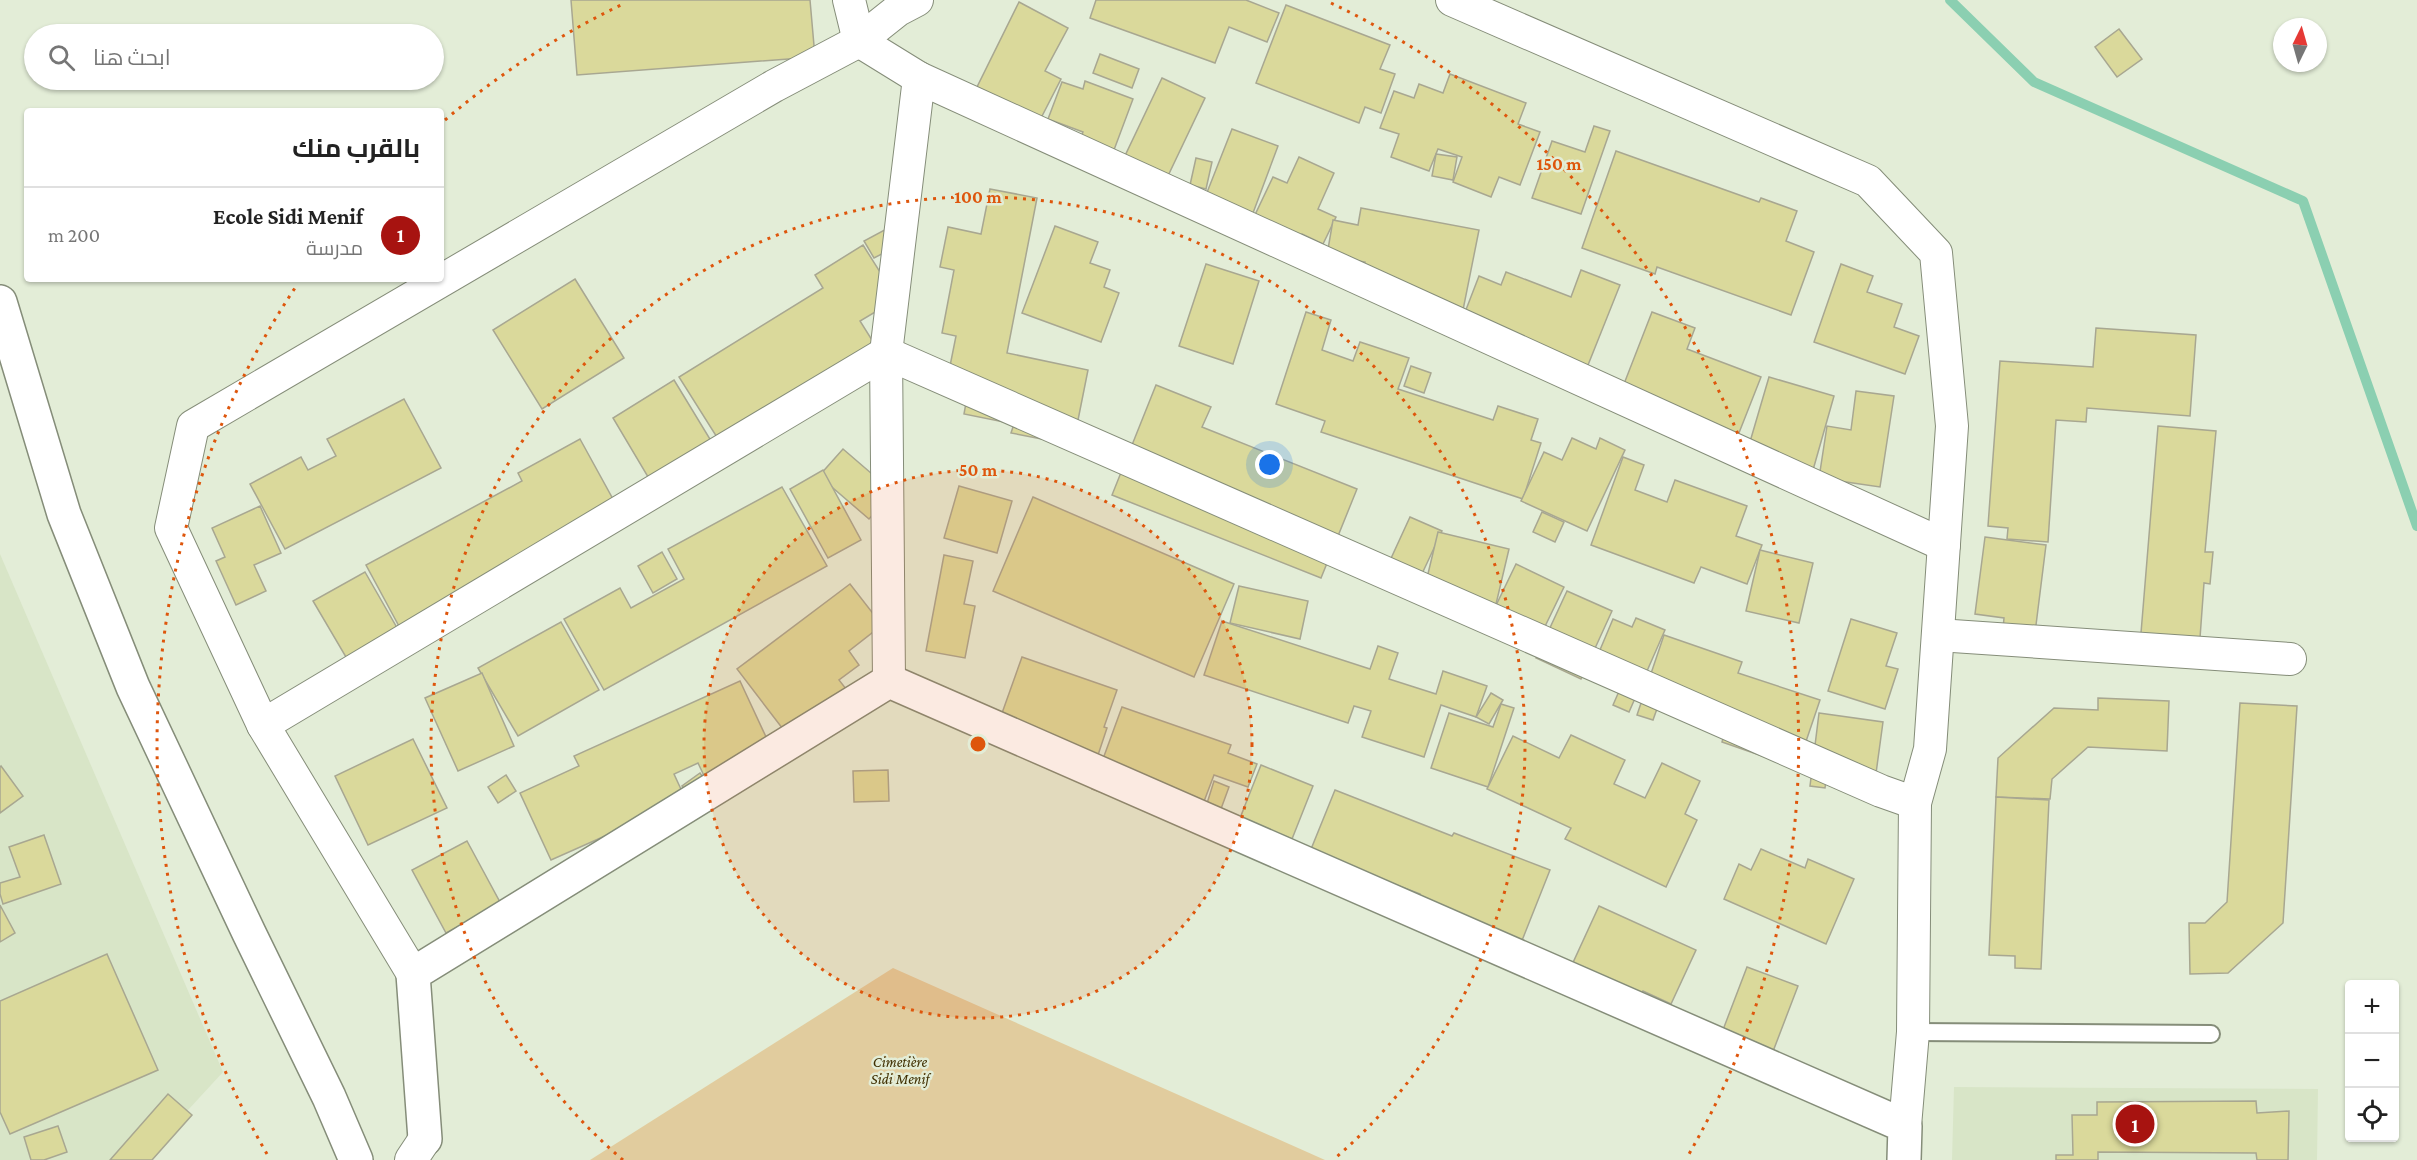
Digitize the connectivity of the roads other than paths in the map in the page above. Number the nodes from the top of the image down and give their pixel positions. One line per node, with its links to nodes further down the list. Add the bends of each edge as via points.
1 (849, 0): 4 (street)
2 (916, 0): 4 (street)
3 (1452, 0): 10 (street, via 1868,181 1936,253 1952,426)
4 (859, 41): 5 (street); 6 (street, via 774,86)
5 (919, 78): 9 (street); 10 (street)
6 (444, 279)
7 (439, 282): 14 (street, via 193,426 171,528)
8 (0, 302): 21 (street, via 64,514 133,687)
9 (886, 353): 13 (street); 14 (street); 15 (street)
10 (1944, 545): 11 (street)
11 (1938, 635): 12 (street); 15 (street, via 1930,749)
12 (2290, 659)
13 (889, 681): 16 (street); 19 (street)
14 (263, 725): 16 (street)
15 (1915, 803): 17 (street)
16 (413, 974): 20 (street)
17 (1913, 1032): 18 (lane); 19 (street)
18 (2211, 1034)
19 (1905, 1126): 22 (street)
20 (418, 1149)
21 (356, 1160)
22 (1904, 1160)

